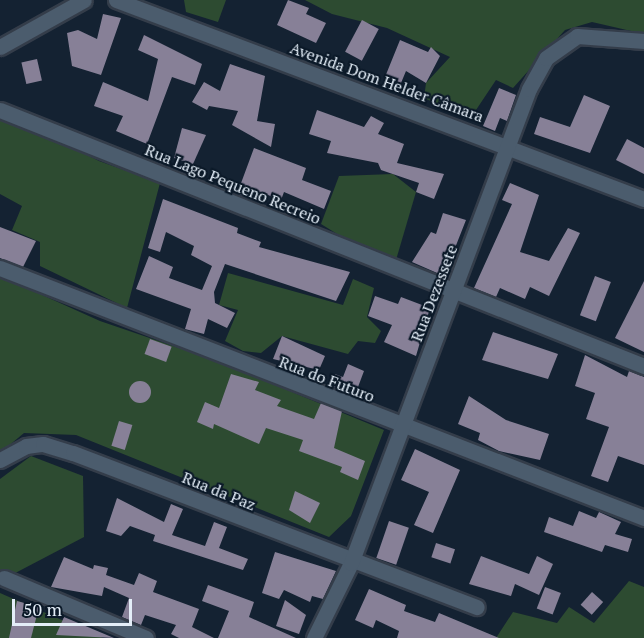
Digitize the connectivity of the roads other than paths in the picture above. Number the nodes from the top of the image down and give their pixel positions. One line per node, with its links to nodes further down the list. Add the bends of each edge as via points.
1 (84, 0): 4 (street)
2 (116, 0): 6 (street, Avenida Dom Helder Câmara)
3 (644, 41): 6 (street, Rua Dezessete, via 597,34 561,43 529,89)
4 (0, 47)
5 (0, 110): 9 (street, Rua Lago Pequeno Recreio)
6 (510, 146): 7 (street, Avenida Dom Helder Câmara); 9 (street, Rua Dezessete)
7 (644, 200)
8 (0, 268): 11 (street, Rua do Futuro)
9 (452, 293): 10 (street, Rua Lago Pequeno Recreio); 11 (street, Rua Dezessete)
10 (644, 366)
11 (402, 428): 13 (street, Rua do Futuro); 14 (street, Rua Dezessete)
12 (0, 460): 14 (street, Rua da Paz, via 26,446 43,444)
13 (644, 518)
14 (351, 563): 16 (street, Rua da Paz); 18 (street, Rua Dezessete)
15 (4, 579): 17 (street)
16 (477, 607)
17 (146, 638)
18 (314, 638)

